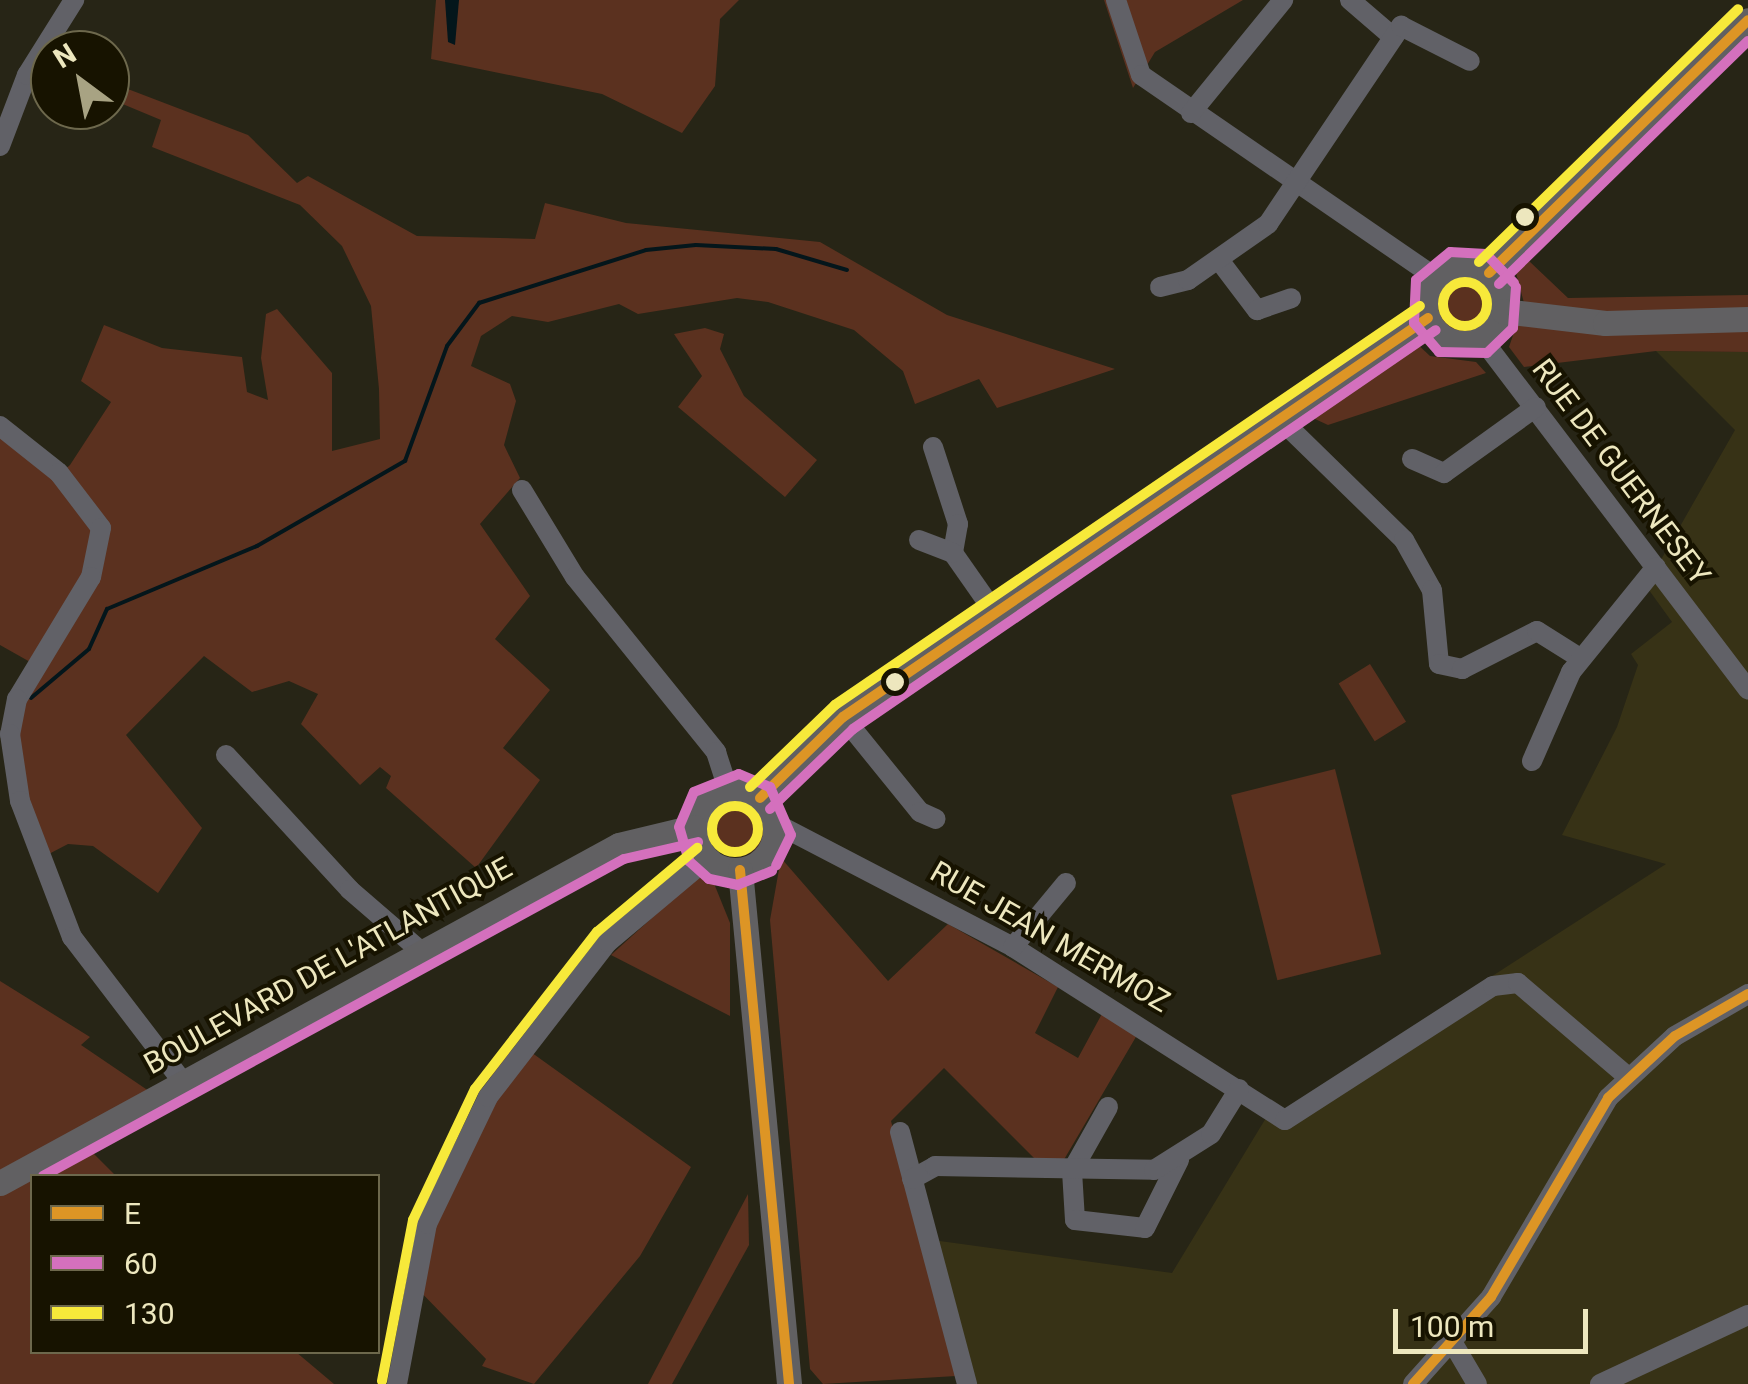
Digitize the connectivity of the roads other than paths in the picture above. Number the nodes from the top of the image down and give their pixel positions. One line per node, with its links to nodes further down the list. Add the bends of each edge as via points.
1 (74, 0): 9 (street, via 27,76)
2 (1116, 0): 8 (street, via 1140,75)
3 (1283, 0): 8 (street)
4 (1350, 0): 6 (street)
5 (1748, 20): 12 (main road)
6 (1393, 37): 7 (street, via 1400,26); 10 (street)
7 (1470, 61)
8 (1191, 113): 10 (street)
9 (0, 146)
10 (1297, 181): 11 (street, via 1268,224); 13 (street)
11 (1219, 260): 14 (street); 15 (street, via 1257,310)
12 (1489, 274): 13 (main road, via 1467,265); 16 (main road)
13 (1436, 278): 17 (main road)
14 (1160, 287)
15 (1290, 298)
16 (1503, 311): 18 (main road, via 1605,323); 19 (main road)
17 (1428, 318): 19 (main road, via 1445,338); 21 (main road)
18 (1748, 319)
19 (1482, 339): 20 (street, RUE DE GUERNESEY)
20 (1536, 407): 24 (street, via 1444,473); 28 (street, RUE DE GUERNESEY)
21 (1278, 417): 29 (main road); 30 (street, via 1371,500 1417,560 1435,601 1438,664 1462,669 1537,631)
22 (0, 426): 47 (street, via 59,473 101,528 91,577 17,699 10,734 20,801 72,937)
23 (933, 448): 27 (street, via 958,524)
24 (1412, 459)
25 (522, 490): 35 (street, via 575,577 716,752)
26 (919, 540): 27 (street)
27 (953, 552): 29 (street)
28 (1656, 568): 30 (street); 31 (street, RUE DE GUERNESEY)
29 (995, 614): 32 (main road)
30 (1580, 658): 34 (street)
31 (1748, 689)
32 (843, 717): 36 (main road); 37 (street, via 920,812)
33 (226, 755): 44 (street, via 350,890)
34 (1532, 760)
35 (728, 790): 36 (main road); 39 (main road, via 705,802)
36 (760, 798): 38 (main road)
37 (936, 819)
38 (775, 823): 41 (main road, via 771,849); 43 (street, RUE JEAN MERMOZ)
39 (694, 827): 40 (main road); 44 (main road, BOULEVARD DE L'ATLANTIQUE, via 619,844)
40 (707, 859): 41 (main road); 57 (street, via 608,942 488,1097 427,1224)
41 (740, 870): 58 (main road)
42 (1066, 883): 43 (street)
43 (1013, 948): 48 (street, RUE JEAN MERMOZ)
44 (423, 953): 47 (main road, BOULEVARD DE L'ATLANTIQUE)
45 (1748, 994): 46 (street)
46 (1628, 1077): 48 (street, RUE JEAN MERMOZ, via 1518,983 1493,986 1285,1120); 56 (street, via 1578,1138 1491,1297)
47 (183, 1082): 54 (main road, BOULEVARD DE L'ATLANTIQUE)
48 (1238, 1089): 51 (street, via 1211,1134)
49 (1108, 1107): 52 (street)
50 (900, 1132): 53 (street)
51 (1179, 1160): 52 (street, via 1130,1174); 52 (street, via 1145,1228 1075,1220)
52 (1072, 1171): 53 (street, via 936,1166)
53 (912, 1179): 59 (street)
54 (0, 1183)
55 (1748, 1315): 62 (street)
56 (1454, 1345): 60 (street); 61 (street)
57 (397, 1384)
58 (788, 1384)
59 (967, 1384)
60 (1413, 1384)
61 (1477, 1384)
62 (1600, 1384)

